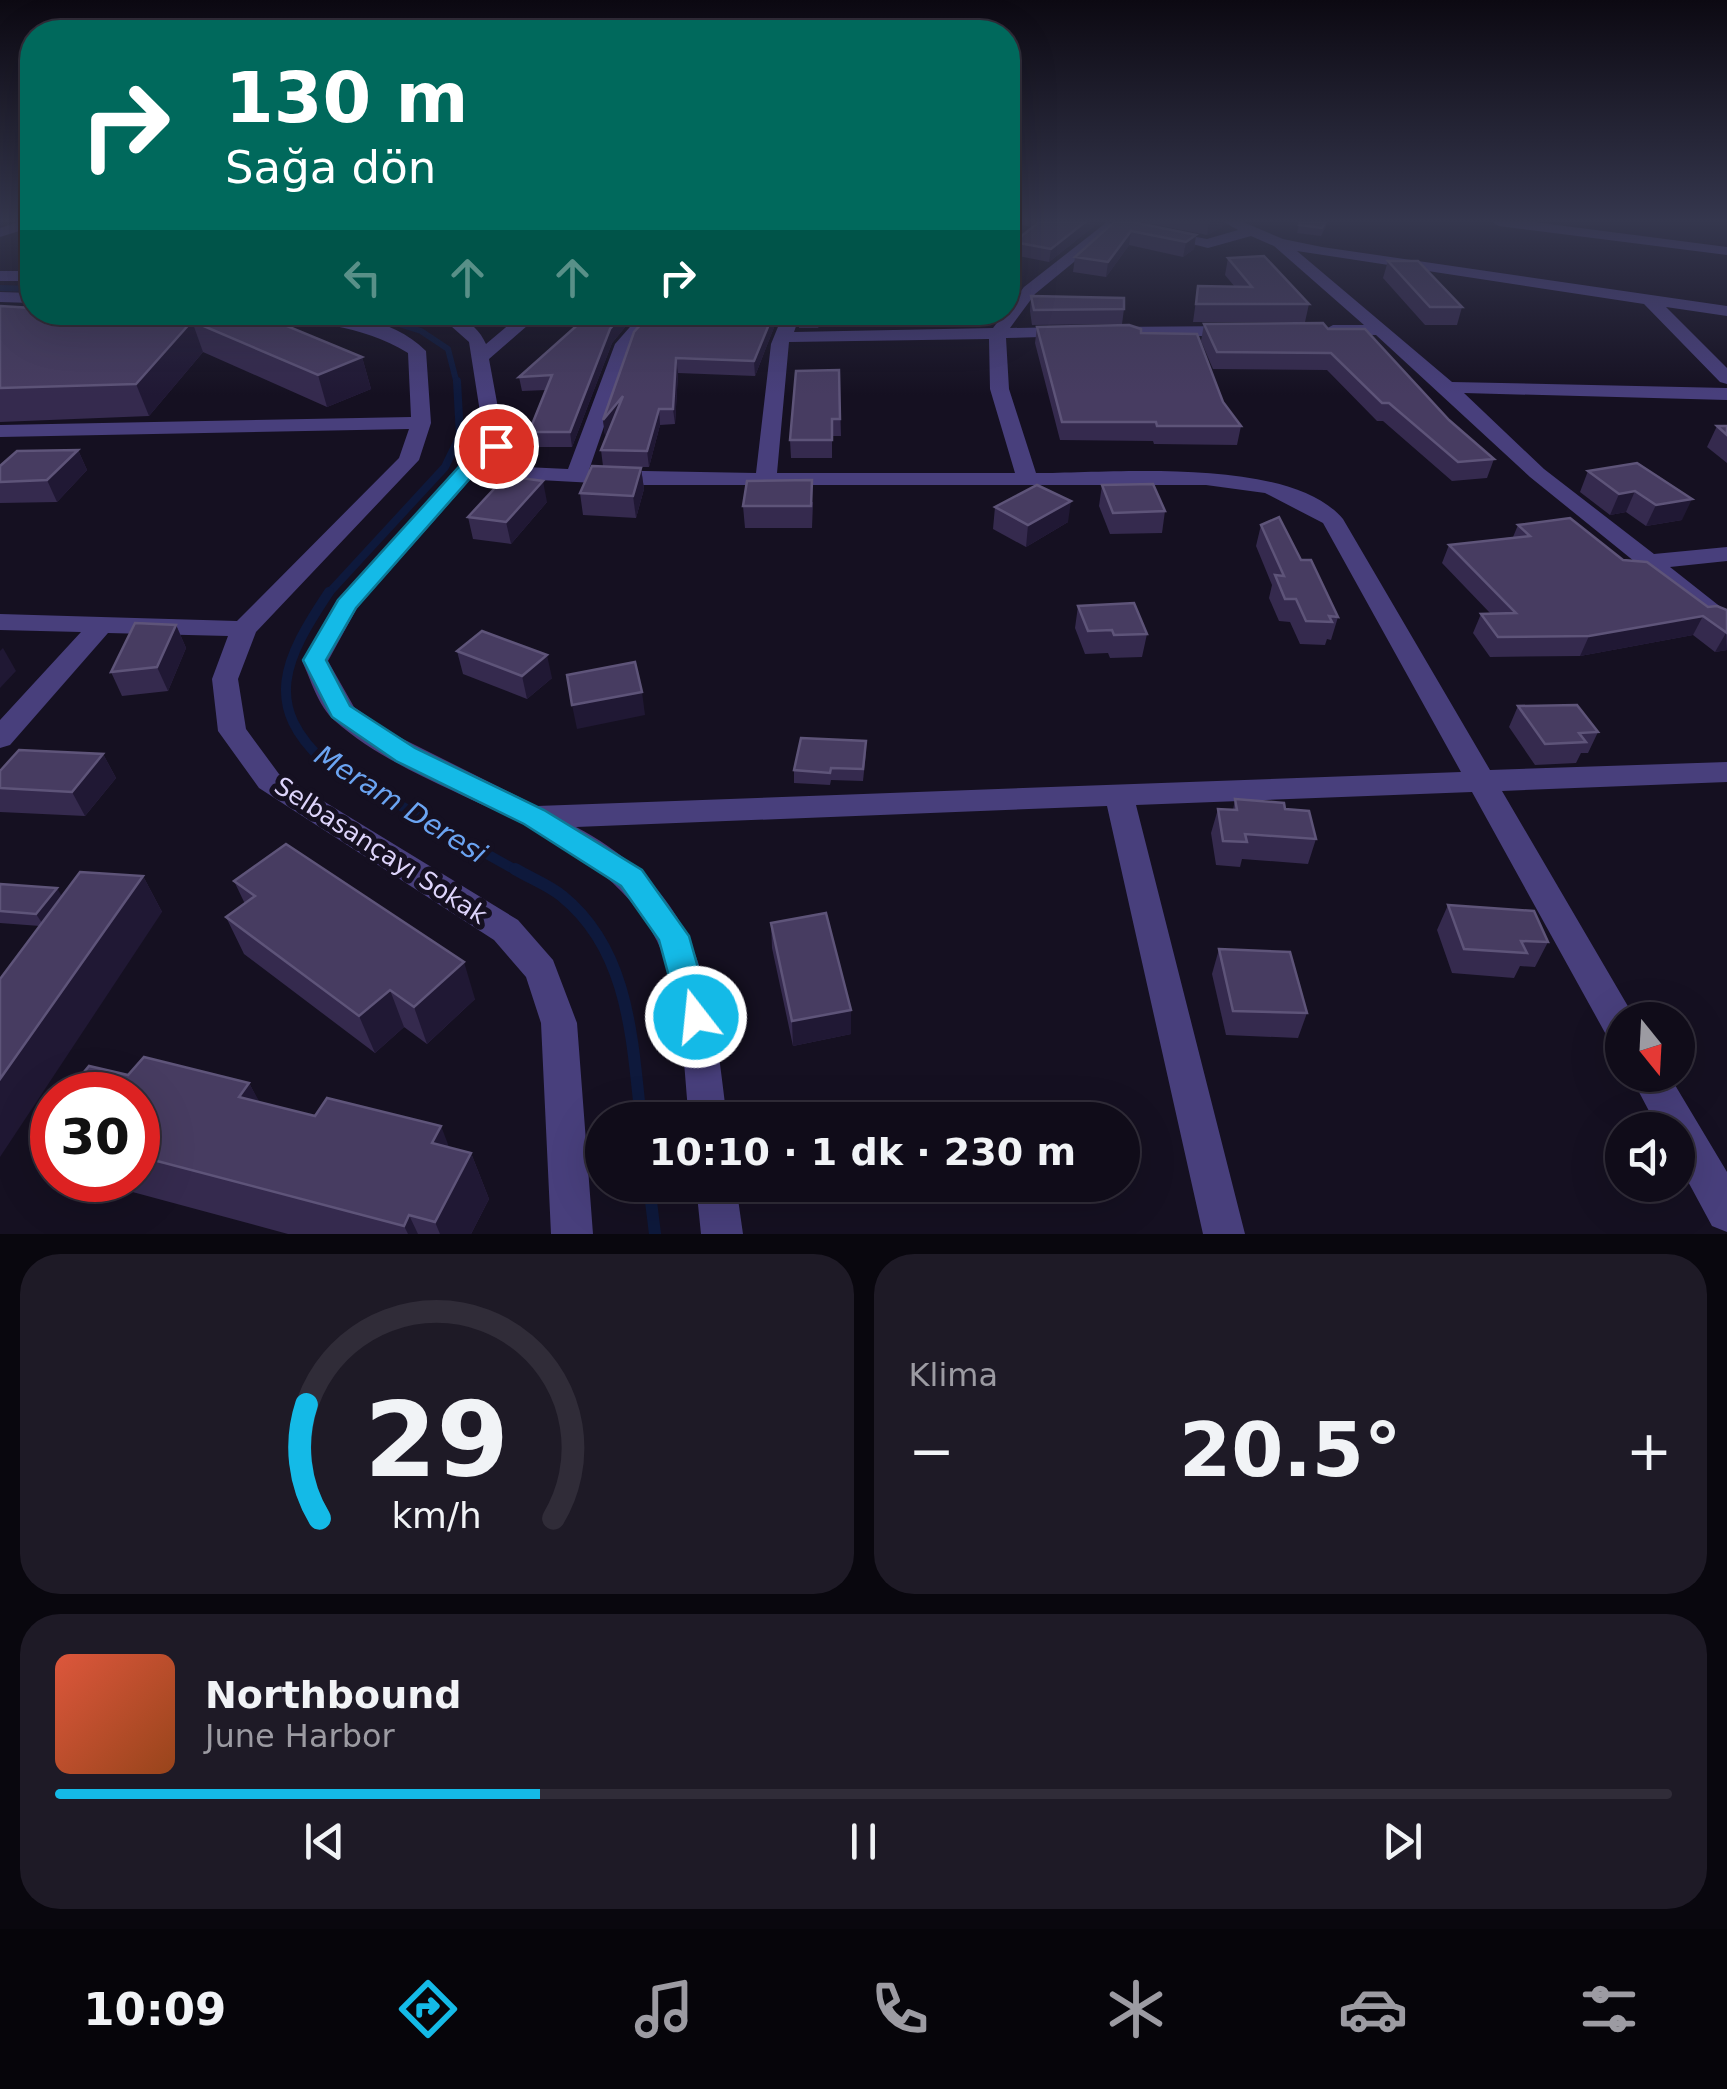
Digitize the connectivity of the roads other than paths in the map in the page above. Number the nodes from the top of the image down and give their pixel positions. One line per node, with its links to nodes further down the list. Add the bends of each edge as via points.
1 (1042, 280): 5 (street)
2 (1321, 280): 14 (street)
3 (1517, 280): 4 (street)
4 (1650, 300): 6 (street); 19 (street)
5 (1020, 301)
6 (1727, 311)
7 (356, 325): 22 (street, Selbasançayı Sokak, via 384,331 417,351)
8 (460, 325): 18 (street, via 476,340)
9 (519, 325): 18 (street)
10 (641, 325): 25 (street, via 624,344)
11 (788, 325): 17 (street)
12 (1003, 325): 16 (street)
13 (1323, 330): 14 (street)
14 (1380, 330): 20 (street)
15 (1266, 331): 16 (street)
16 (998, 332): 17 (street); 27 (street, via 996,369)
17 (783, 337): 26 (street)
18 (480, 358): 24 (street, via 496,446)
19 (1727, 378)
20 (1448, 387): 21 (street); 29 (street, via 1537,473)
21 (1727, 394)
22 (422, 423): 23 (street); 33 (street, Selbasançayı Sokak, via 409,460)
23 (0, 432)
24 (482, 456): 25 (street, via 521,473); 38 (street, via 346,605 314,660 341,712 406,754)
25 (576, 476): 26 (street)
26 (766, 478): 27 (street)
27 (1027, 478): 36 (street, via 1206,478 1301,496 1332,520)
28 (1727, 554): 29 (street)
29 (1649, 562): 32 (street)
30 (0, 622): 31 (street)
31 (102, 624): 33 (street); 34 (street)
32 (1727, 624)
33 (244, 630): 44 (street, Selbasançayı Sokak, via 225,679 232,730 269,781 506,930 541,970 559,1023)
34 (0, 738)
35 (1727, 772): 36 (street)
36 (1482, 783): 37 (street); 39 (street)
37 (1119, 795): 38 (street); 46 (street)
38 (534, 817): 41 (street, via 632,878 674,936 696,1017)
39 (1607, 1002)
40 (1659, 1092): 43 (street)
41 (706, 1102)
42 (718, 1202): 45 (street)
43 (1727, 1212)
44 (572, 1234)
45 (722, 1234)
46 (1224, 1234)

